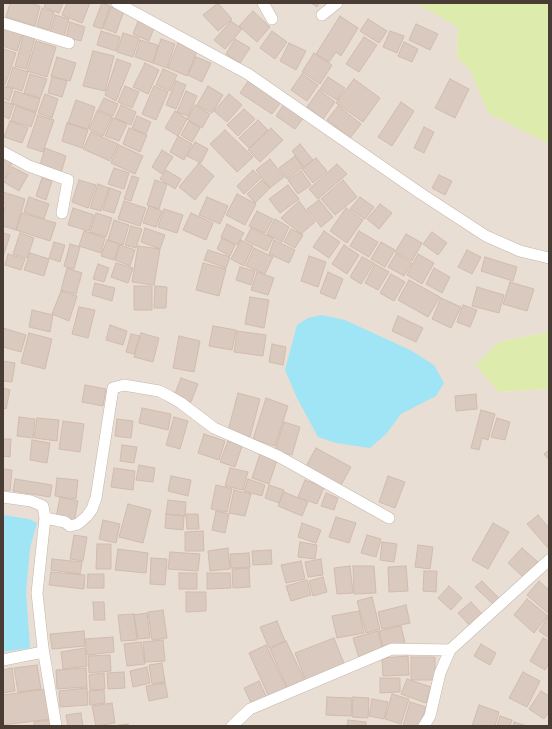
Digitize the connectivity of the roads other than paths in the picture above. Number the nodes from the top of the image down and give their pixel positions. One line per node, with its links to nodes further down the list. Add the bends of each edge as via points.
1 (117, 3): 10 (street, via 248,74 486,236 520,251)
2 (263, 3): 5 (street)
3 (337, 3): 4 (street)
4 (322, 15)
5 (272, 19)
6 (3, 23): 7 (street)
7 (69, 42)
8 (3, 152): 9 (street, via 29,166 68,180)
9 (62, 213)
10 (549, 258)
11 (3, 497): 12 (street, via 31,501 43,506)
12 (44, 518): 13 (street, via 65,522 70,526 78,524 92,509 96,498 113,388 124,385 159,391 169,396 214,428 278,456); 16 (street, via 37,592)
13 (389, 518)
14 (549, 560): 15 (street)
15 (450, 650): 19 (street, via 392,649 250,709); 20 (street, via 440,673 430,716)
16 (43, 652): 17 (street); 18 (street)
17 (3, 660)
18 (56, 726)
19 (232, 726)
20 (424, 726)

